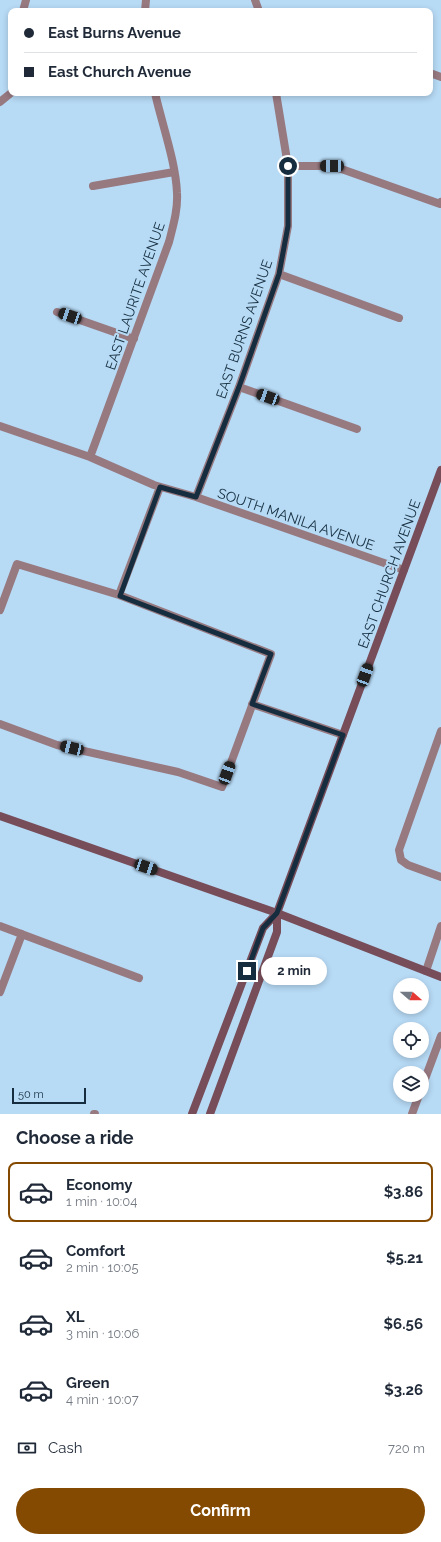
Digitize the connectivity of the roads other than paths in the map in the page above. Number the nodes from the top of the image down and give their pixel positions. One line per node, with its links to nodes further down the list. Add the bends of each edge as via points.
1 (8, 95): 4 (street)
2 (156, 96): 6 (street, EAST LAURITE AVENUE)
3 (276, 96): 5 (street, EAST BURNS AVENUE)
4 (0, 102)
5 (288, 166): 8 (street, via 332,166); 9 (street, EAST BURNS AVENUE, via 288,226)
6 (174, 172): 7 (street); 12 (street, EAST LAURITE AVENUE, via 177,194 175,220)
7 (93, 186)
8 (441, 203)
9 (279, 274): 11 (street); 13 (street, EAST BURNS AVENUE)
10 (57, 312): 12 (street)
11 (399, 318)
12 (134, 339): 16 (street, EAST LAURITE AVENUE)
13 (239, 387): 15 (street); 19 (street, EAST BURNS AVENUE)
14 (0, 426): 16 (street, SOUTH MANILA AVENUE)
15 (357, 429)
16 (90, 458): 18 (street, SOUTH MANILA AVENUE)
17 (441, 470): 20 (street, EAST CHURCH AVENUE)
18 (160, 487): 19 (street, SOUTH MANILA AVENUE); 21 (street)
19 (196, 497): 20 (street, SOUTH MANILA AVENUE)
20 (404, 570): 26 (street, EAST CHURCH AVENUE)
21 (120, 596): 22 (street, via 17,564); 23 (street, via 271,654)
22 (0, 610)
23 (252, 704): 24 (street, via 222,787 178,772 57,745); 26 (street)
24 (0, 724)
25 (441, 731): 28 (street, via 399,850 401,860 408,865)
26 (343, 735): 29 (street, EAST CHURCH AVENUE)
27 (0, 816): 29 (street)
28 (441, 877)
29 (277, 913): 33 (street); 41 (street, EAST CHURCH AVENUE, via 263,928); 42 (street, EAST CHURCH AVENUE, via 277,932)
30 (0, 926): 32 (street)
31 (441, 926): 33 (street)
32 (22, 934): 35 (street); 36 (street)
33 (426, 971): 34 (street)
34 (441, 977)
35 (139, 978)
36 (0, 992)
37 (441, 1036): 38 (street)
38 (438, 1054): 39 (street)
39 (429, 1073)
40 (416, 1102): 43 (street)
41 (192, 1114)
42 (210, 1114)
43 (412, 1114)

